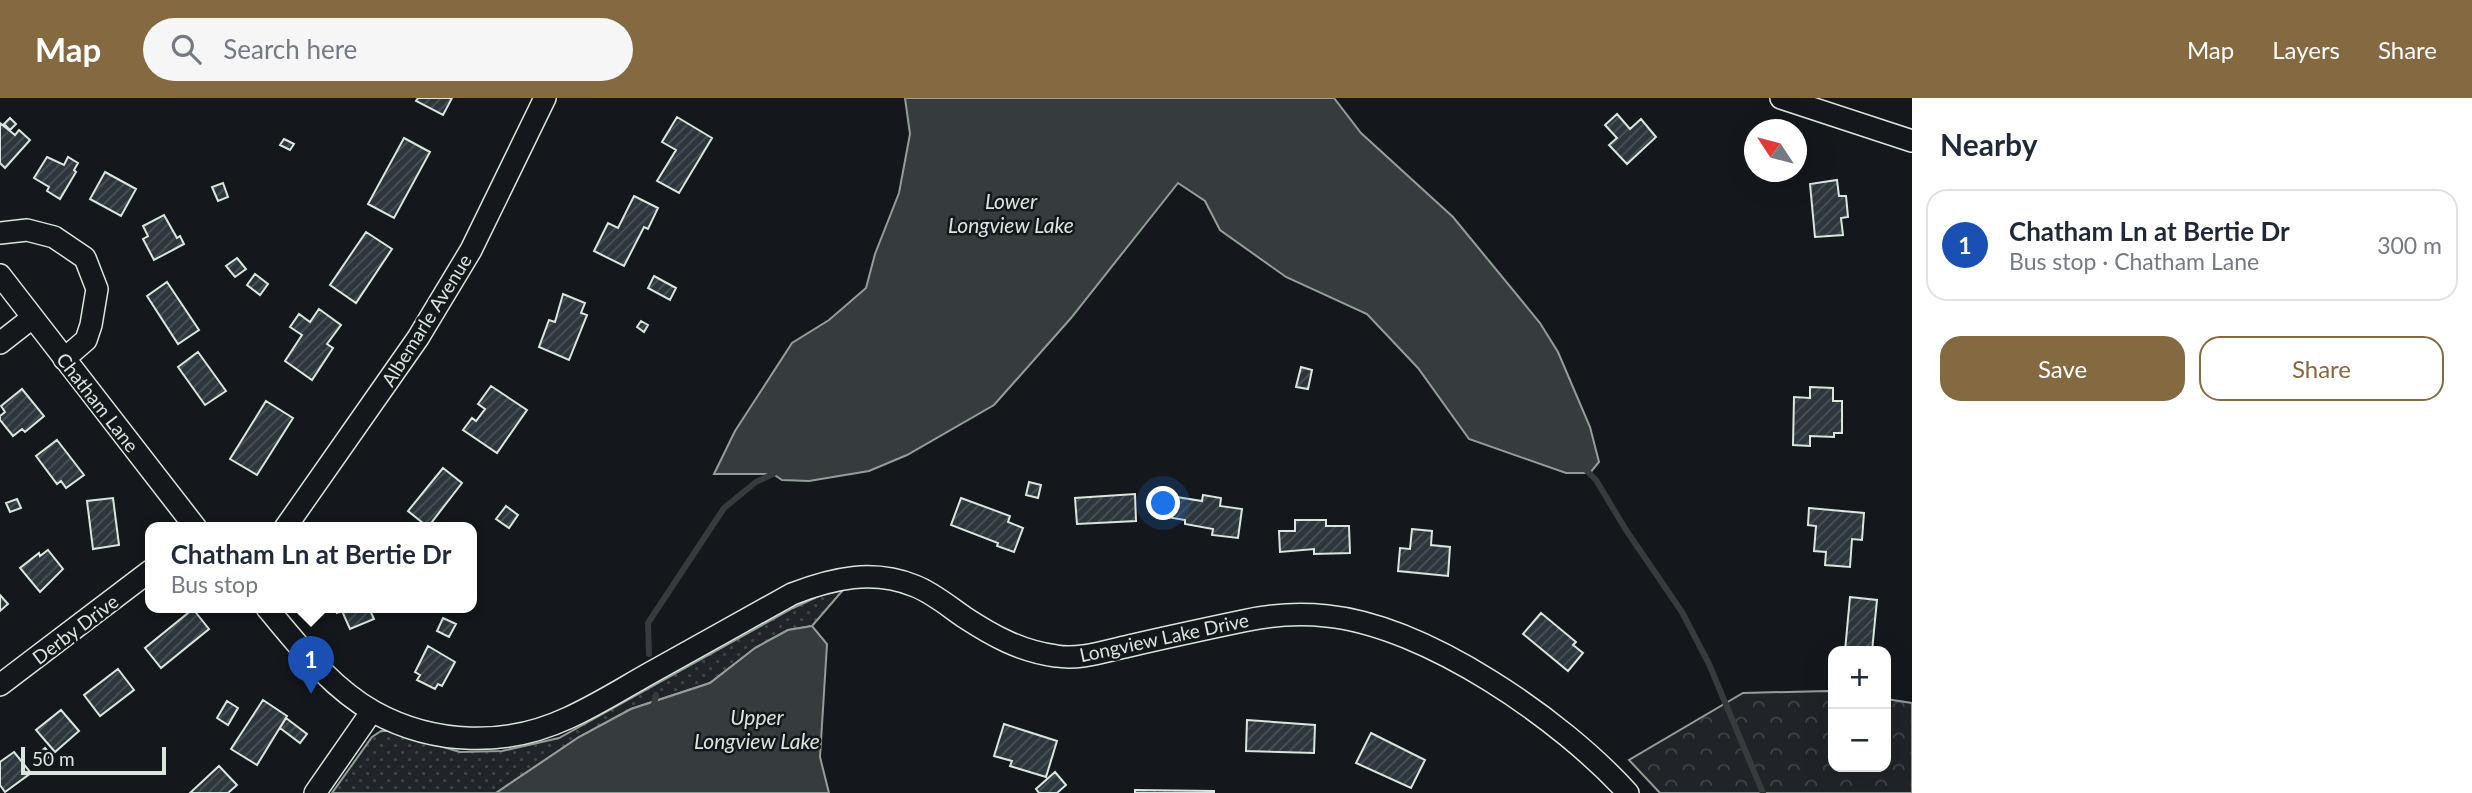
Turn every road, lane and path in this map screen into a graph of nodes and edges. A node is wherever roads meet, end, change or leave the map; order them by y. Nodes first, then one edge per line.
1 (545, 98) edge
2 (1781, 98) edge
3 (1912, 141) edge
4 (0, 233) edge
5 (0, 275) edge
6 (32, 318) junction
7 (0, 343) edge
8 (64, 359) junction
9 (191, 522) edge
10 (289, 522) edge
11 (145, 575) edge
12 (271, 613) edge
13 (0, 685) edge
14 (372, 711) junction
15 (315, 793) edge
16 (1628, 793) edge

1 - 10 street, Albemarle Avenue
2 - 3 street
4 - 8 street
5 - 6 street, Chatham Lane
6 - 7 street
6 - 8 street, Chatham Lane
8 - 9 street, Chatham Lane
11 - 13 street, Derby Drive
12 - 14 street
14 - 15 street
14 - 16 street, Longview Lake Drive

